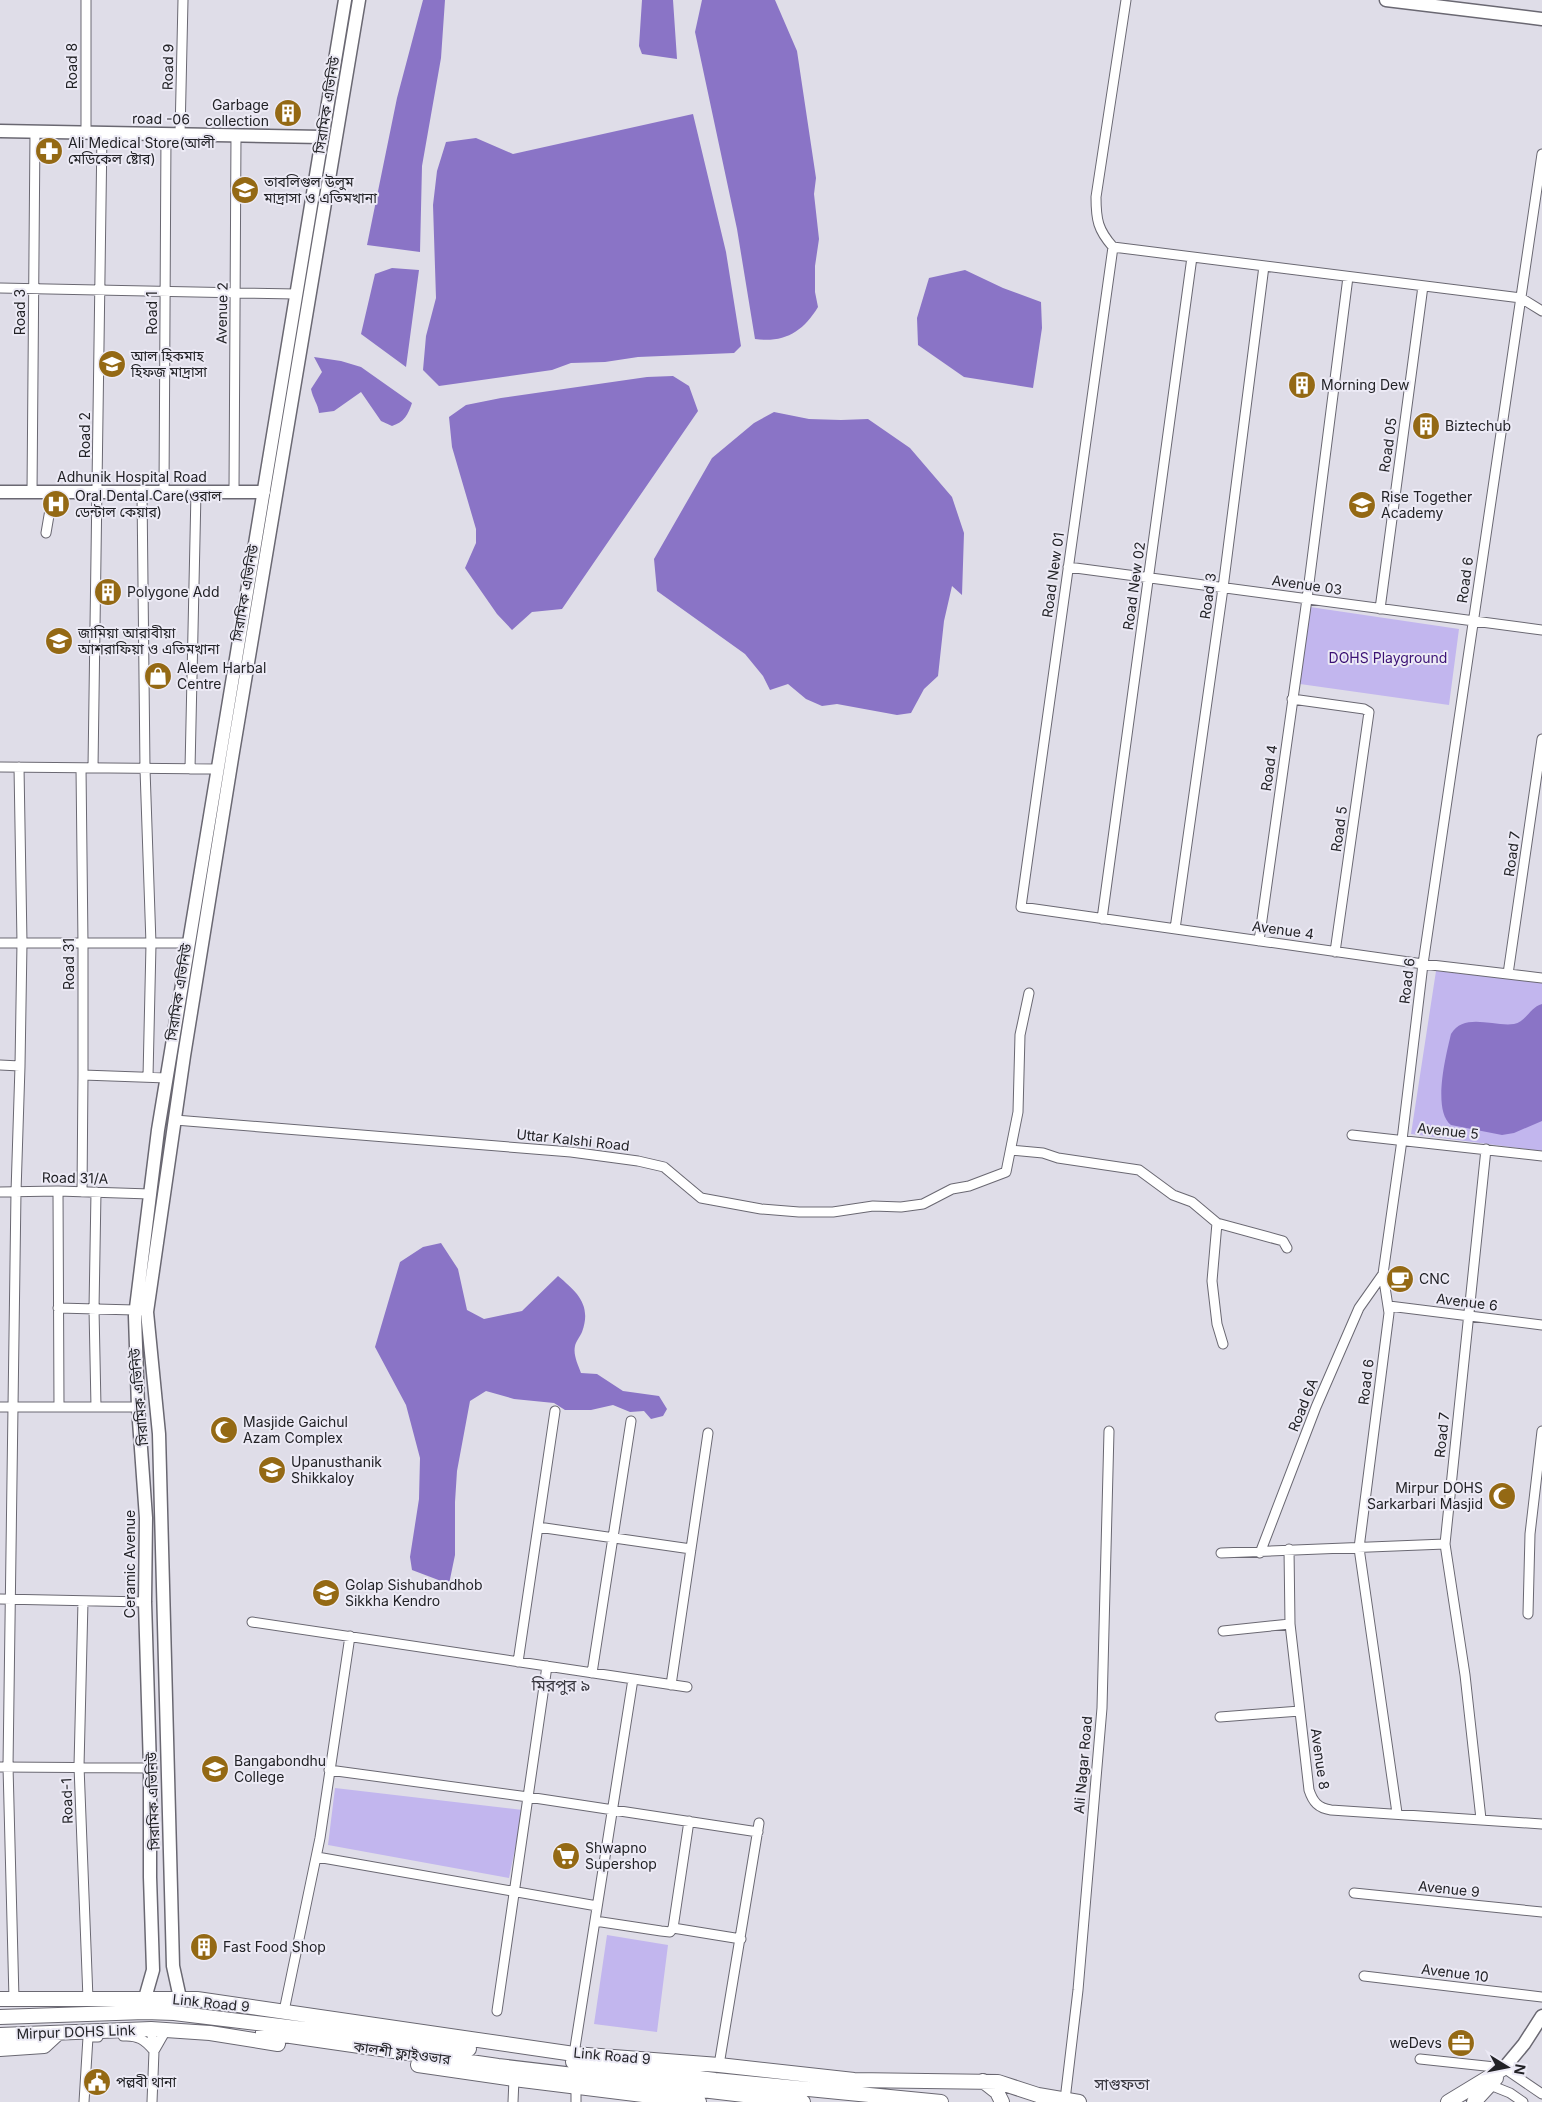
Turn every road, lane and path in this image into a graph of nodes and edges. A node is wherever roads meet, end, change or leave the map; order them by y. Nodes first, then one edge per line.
1 (86, 0) edge
2 (183, 0) edge
3 (345, 0) edge
4 (359, 0) edge
5 (1126, 0) edge
6 (1386, 0) edge
7 (1542, 19) edge
8 (0, 131) edge
9 (35, 132) junction
10 (86, 133) junction
11 (102, 133) junction
12 (166, 134) junction
13 (180, 134) junction
14 (236, 135) junction
15 (322, 137) junction
16 (1542, 154) edge
17 (1113, 247) junction
18 (1192, 257) junction
19 (1264, 266) junction
20 (1348, 277) junction
21 (1423, 286) junction
22 (0, 288) edge
23 (34, 288) junction
24 (99, 290) junction
25 (166, 291) junction
26 (236, 294) junction
27 (296, 294) junction
28 (1521, 298) junction
29 (1542, 311) edge
30 (234, 491) junction
31 (0, 492) edge
32 (32, 492) junction
33 (53, 492) junction
34 (98, 492) junction
35 (142, 492) junction
36 (164, 492) junction
37 (196, 492) junction
38 (264, 492) junction
39 (46, 533) dead end
40 (1068, 567) junction
41 (1149, 578) junction
42 (1223, 588) junction
43 (1307, 599) junction
44 (1380, 608) junction
45 (1473, 621) junction
46 (1542, 630) edge
47 (1292, 699) junction
48 (1542, 739) edge
49 (0, 767) edge
50 (19, 768) junction
51 (81, 768) junction
52 (93, 768) junction
53 (145, 769) junction
54 (190, 769) junction
55 (218, 769) junction
56 (1021, 907) joint
57 (1102, 919) junction
58 (1175, 929) junction
59 (1259, 941) junction
60 (0, 943) edge
61 (22, 943) junction
62 (189, 943) junction
63 (84, 944) junction
64 (151, 944) junction
65 (1335, 952) junction
66 (1423, 964) junction
67 (1508, 974) junction
68 (1542, 978) edge
69 (1029, 993) dead end
70 (0, 1065) edge
71 (20, 1066) junction
72 (83, 1075) junction
73 (148, 1077) junction
74 (167, 1078) junction
75 (175, 1120) junction
76 (158, 1130) joint
77 (1352, 1135) dead end
78 (1402, 1140) junction
79 (1486, 1149) junction
80 (1011, 1150) junction
81 (1542, 1156) edge
82 (58, 1191) junction
83 (0, 1192) edge
84 (16, 1192) junction
85 (82, 1192) junction
86 (96, 1192) junction
87 (150, 1194) junction
88 (1217, 1223) junction
89 (1287, 1248) dead end
90 (1383, 1274) junction
91 (1389, 1306) junction
92 (58, 1308) junction
93 (94, 1310) junction
94 (135, 1310) junction
95 (1468, 1316) junction
96 (1542, 1325) edge
97 (1223, 1344) dead end
98 (13, 1406) junction
99 (59, 1406) junction
100 (0, 1407) edge
101 (96, 1407) junction
102 (138, 1407) junction
103 (555, 1411) dead end
104 (631, 1421) dead end
105 (1109, 1431) dead end
106 (1542, 1431) edge
107 (708, 1433) dead end
108 (538, 1527) junction
109 (613, 1538) junction
110 (1445, 1544) junction
111 (1359, 1548) junction
112 (691, 1550) junction
113 (1289, 1550) junction
114 (1221, 1553) dead end
115 (1260, 1553) junction
116 (0, 1599) edge
117 (12, 1599) junction
118 (83, 1601) junction
119 (145, 1602) junction
120 (1528, 1614) dead end
121 (252, 1622) dead end
122 (1290, 1624) junction
123 (1223, 1631) dead end
124 (350, 1636) junction
125 (518, 1662) junction
126 (547, 1666) junction
127 (592, 1673) junction
128 (633, 1679) junction
129 (671, 1685) junction
130 (687, 1687) dead end
131 (1300, 1711) junction
132 (1220, 1717) dead end
133 (4, 1766) edge
134 (79, 1766) junction
135 (150, 1768) junction
136 (329, 1770) junction
137 (528, 1797) junction
138 (612, 1810) junction
139 (1397, 1813) junction
140 (1481, 1819) junction
141 (689, 1821) junction
142 (1542, 1824) edge
143 (317, 1857) junction
144 (514, 1892) junction
145 (1354, 1894) dead end
146 (597, 1906) junction
147 (1542, 1912) edge
148 (595, 1920) junction
149 (673, 1928) junction
150 (741, 1939) junction
151 (1364, 1976) dead end
152 (1542, 1997) edge
153 (145, 1998) junction
154 (180, 1998) junction
155 (7, 1999) edge
156 (88, 2000) junction
157 (284, 2011) junction
158 (497, 2011) dead end
159 (1542, 2016) edge
160 (0, 2017) edge
161 (0, 2026) edge
162 (151, 2029) junction
163 (166, 2030) junction
164 (57, 2034) junction
165 (0, 2035) edge
166 (0, 2049) edge
167 (154, 2051) junction
168 (574, 2054) junction
169 (1420, 2059) dead end
170 (719, 2065) junction
171 (1504, 2068) junction
172 (514, 2079) junction
173 (982, 2080) junction
174 (576, 2086) junction
175 (1490, 2086) junction
176 (1542, 2094) edge
177 (1072, 2101) edge
178 (84, 2102) edge
179 (152, 2102) edge
180 (513, 2102) edge
181 (576, 2102) edge
182 (699, 2102) edge
183 (803, 2102) edge
184 (941, 2102) edge
185 (1002, 2102) edge
186 (1448, 2102) edge
187 (1474, 2102) edge
188 (1523, 2102) edge

1 - 10 street, Road 8
2 - 13 street, Road 9
3 - 15 main road, সিরামিক এভিনিউ
4 - 75 main road, সিরামিক এভিনিউ
5 - 17 street
6 - 7 main road
8 - 9 main road, road -06
9 - 10 main road, road -06
9 - 23 street, Road 3
10 - 11 main road, road -06
11 - 12 main road, road -06
11 - 24 street, Road 2
12 - 13 main road, road -06
12 - 25 street, Road 1
13 - 14 main road, road -06
14 - 15 main road, road -06
14 - 26 street, Avenue 2
15 - 27 main road, সিরামিক এভিনিউ
16 - 28 street, Road 6
17 - 18 street
17 - 40 street, Road New 01
18 - 19 street
18 - 41 street, Road New 02
19 - 20 street
19 - 42 street, Road 3
20 - 21 street
20 - 43 street, Road 4
21 - 28 street
21 - 44 street, Road 05
22 - 23 street
23 - 24 street
23 - 32 street, Road 3
24 - 25 street
24 - 34 street, Road 2
25 - 26 street
25 - 36 street, Road 1
26 - 27 street
26 - 30 street, Avenue 2
27 - 38 main road, সিরামিক এভিনিউ
28 - 29 street
28 - 45 street, Road 6
30 - 37 main road, Adhunik Hospital Road
30 - 38 main road, Adhunik Hospital Road
31 - 32 main road, Adhunik Hospital Road
32 - 33 main road, Adhunik Hospital Road
33 - 34 main road, Adhunik Hospital Road
33 - 39 street
34 - 35 main road, Adhunik Hospital Road
34 - 52 street, Road 2
35 - 36 main road, Adhunik Hospital Road
35 - 53 street
36 - 37 main road, Adhunik Hospital Road
37 - 54 street
38 - 55 main road, সিরামিক এভিনিউ
40 - 41 street, Avenue 03
40 - 56 street, Road New 01
41 - 42 street, Avenue 03
41 - 57 street, Road New 02
42 - 43 street, Avenue 03
42 - 58 street, Road 3
43 - 44 street, Avenue 03
43 - 47 street, Road 4
44 - 45 street, Avenue 03
45 - 46 street, Avenue 03
45 - 66 street, Road 6
47 - 59 street, Road 4
47 - 65 street, Road 5
48 - 67 street, Road 7
49 - 50 street
50 - 51 street
50 - 61 street
51 - 52 street
51 - 63 street, Road 31
52 - 53 street
53 - 54 street
53 - 64 street
54 - 55 street
55 - 62 main road, সিরামিক এভিনিউ
56 - 57 street, Avenue 4
57 - 58 street, Avenue 4
58 - 59 street, Avenue 4
59 - 65 street, Avenue 4
60 - 61 street
61 - 63 street
61 - 71 street
62 - 64 street
62 - 74 main road, সিরামিক এভিনিউ
63 - 64 street
63 - 72 street, Road 31
64 - 73 street
65 - 66 street, Avenue 4
66 - 67 street, Avenue 4
66 - 78 street, Road 6
67 - 68 street, Avenue 4
69 - 80 street
70 - 71 street
71 - 84 street
72 - 73 street
72 - 85 street, Road 31
73 - 74 street
74 - 76 main road, সিরামিক এভিনিউ
75 - 80 street, Uttar Kalshi Road
75 - 154 main road, সিরামিক এভিনিউ
76 - 87 main road, Ceramic Avenue
77 - 78 street, Avenue 5
78 - 79 street, Avenue 5
78 - 90 street, Road 6
79 - 81 street, Avenue 5
79 - 95 street, Road 7
80 - 88 street
82 - 84 street, Road 31/A
82 - 85 street, Road 31/A
82 - 92 street
83 - 84 street, Road 31/A
84 - 98 street
85 - 86 street, Road 31/A
86 - 87 street, Road 31/A
86 - 93 street
87 - 94 main road, Ceramic Avenue
88 - 89 street
88 - 97 street
90 - 91 street, Road 6
90 - 115 street, Road 6A
91 - 95 street, Avenue 6
91 - 111 street, Road 6
92 - 93 street
92 - 99 street
93 - 94 street
93 - 101 street
94 - 102 main road, Ceramic Avenue
95 - 96 street, Avenue 6
95 - 110 street, Road 7
98 - 99 street
98 - 100 street
98 - 117 street
99 - 101 street
101 - 102 street
102 - 119 main road, Ceramic Avenue
103 - 108 street
104 - 109 street
105 - 177 street, Ali Nagar Road
106 - 120 street
107 - 112 street
108 - 109 street
108 - 125 street
109 - 112 street
109 - 127 street
110 - 111 street
110 - 140 street, Road 7
111 - 113 street
111 - 139 street, Road 6
112 - 129 street
113 - 115 street
113 - 122 street, Avenue 8
114 - 115 street
116 - 117 street
117 - 118 street
117 - 133 street
118 - 119 street
118 - 134 street, Road-1
119 - 135 main road, Ceramic Avenue
121 - 124 street
122 - 123 street
122 - 131 street, Avenue 8
124 - 125 street
124 - 136 street
125 - 126 street
126 - 127 street
126 - 137 street
127 - 128 street
128 - 129 street
128 - 138 street
129 - 130 street
131 - 132 street
131 - 139 street, Avenue 8
133 - 134 street
133 - 155 street
134 - 135 street
134 - 156 street, Road-1
135 - 153 main road, Ceramic Avenue
136 - 137 street
136 - 143 street
137 - 138 street
137 - 144 street
138 - 141 street
138 - 146 street
139 - 140 street, Avenue 8
140 - 142 street, Avenue 8
141 - 149 street
141 - 150 street
143 - 144 street
143 - 157 street
144 - 146 street
144 - 158 street
145 - 147 street, Avenue 9
146 - 148 street
148 - 149 street
148 - 168 street
149 - 150 street
150 - 170 street
151 - 152 street, Avenue 10
153 - 154 main road, Link Road 9
153 - 156 main road
154 - 157 main road, Link Road 9
155 - 156 main road
157 - 168 main road, Link Road 9
159 - 171 main road
160 - 184 main road
161 - 183 main road, কালশী ফ্লাইওভার
162 - 163 main road
162 - 164 main road, Mirpur DOHS Link
162 - 167 street
163 - 167 street
163 - 172 main road
164 - 165 main road, Mirpur DOHS Link
164 - 166 main road
167 - 178 street
167 - 179 street
168 - 170 main road, Link Road 9
169 - 171 street
170 - 173 main road, Link Road 9
171 - 175 main road
171 - 176 street
171 - 186 main road
172 - 174 main road
172 - 180 street
173 - 177 main road, Link Road 9
173 - 185 main road
174 - 181 street
174 - 182 main road
175 - 187 main road
175 - 188 street

